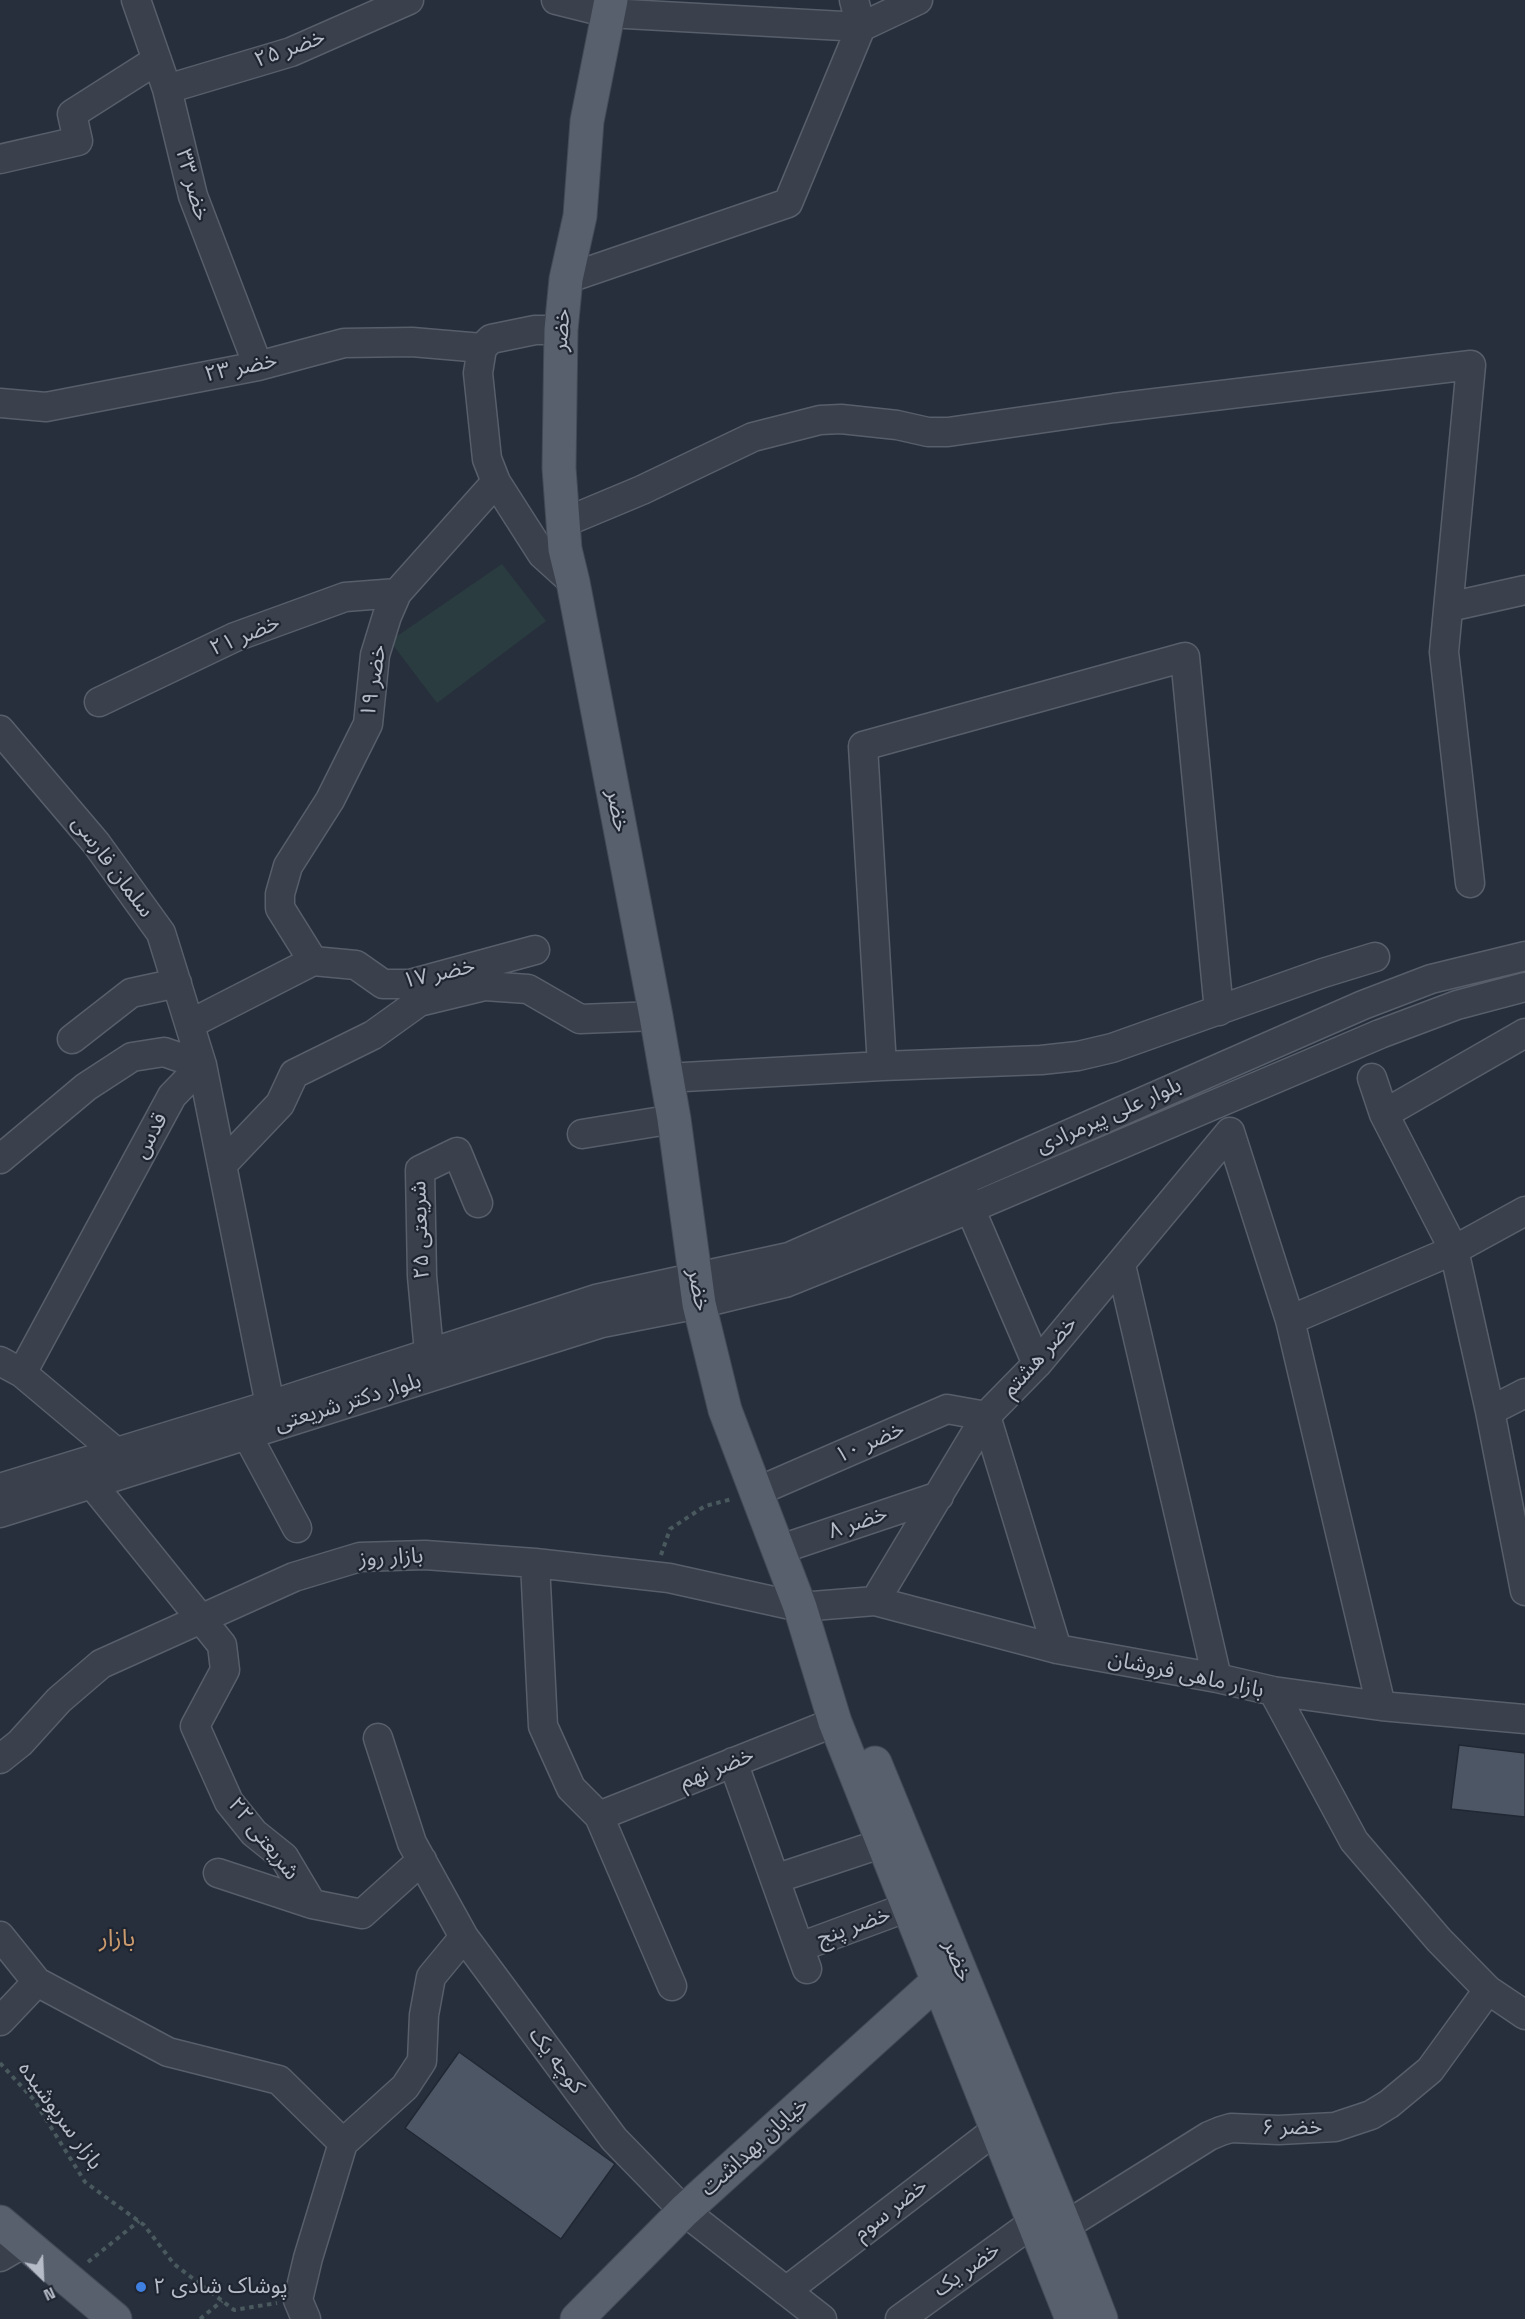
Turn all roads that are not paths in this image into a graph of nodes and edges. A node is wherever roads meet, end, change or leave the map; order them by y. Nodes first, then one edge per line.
1 (136, 0) edge
2 (409, 0) edge
3 (556, 0) edge
4 (854, 0) edge
5 (918, 0) edge
6 (609, 7) edge
7 (861, 27) junction
8 (157, 60) junction
9 (167, 89) junction
10 (0, 159) edge
11 (566, 279) junction
12 (561, 330) junction
13 (482, 348) junction
14 (258, 366) junction
15 (0, 403) edge
16 (496, 482) junction
17 (563, 523) junction
18 (573, 582) junction
19 (1525, 590) edge
20 (397, 593) junction
21 (1449, 607) junction
22 (99, 702) dead end
23 (0, 730) edge
24 (1470, 883) dead end
25 (535, 950) dead end
26 (1525, 956) edge
27 (1375, 957) dead end
28 (313, 961) junction
29 (177, 983) junction
30 (1525, 987) edge
31 (1219, 1011) junction
32 (656, 1016) junction
33 (190, 1024) junction
34 (1525, 1033) edge
35 (72, 1039) dead end
36 (202, 1065) junction
37 (882, 1066) junction
38 (666, 1078) junction
39 (1372, 1078) dead end
40 (1384, 1114) junction
41 (674, 1119) junction
42 (582, 1134) dead end
43 (0, 1159) edge
44 (222, 1165) junction
45 (959, 1183) junction
46 (478, 1203) dead end
47 (969, 1209) junction
48 (1525, 1211) edge
49 (1454, 1250) junction
50 (1121, 1265) junction
51 (697, 1291) junction
52 (599, 1311) junction
53 (1290, 1320) junction
54 (429, 1352) junction
55 (1037, 1364) junction
56 (11, 1367) edge
57 (1525, 1393) edge
58 (270, 1405) junction
59 (1490, 1411) junction
60 (986, 1416) junction
61 (247, 1435) junction
62 (116, 1452) junction
63 (92, 1484) junction
64 (0, 1488) edge
65 (756, 1492) junction
66 (939, 1496) junction
67 (0, 1513) edge
68 (297, 1528) dead end
69 (778, 1550) junction
70 (535, 1563) junction
71 (1525, 1591) edge
72 (875, 1601) junction
73 (800, 1607) junction
74 (201, 1618) junction
75 (1057, 1649) junction
76 (1217, 1678) junction
77 (1273, 1690) junction
78 (1381, 1706) junction
79 (1525, 1719) edge
80 (834, 1722) junction
81 (378, 1738) dead end
82 (0, 1759) edge
83 (733, 1762) junction
84 (599, 1816) junction
85 (883, 1843) junction
86 (422, 1860) junction
87 (218, 1873) dead end
88 (775, 1880) junction
89 (312, 1904) junction
90 (908, 1907) junction
91 (0, 1936) edge
92 (464, 1937) junction
93 (950, 1976) junction
94 (37, 1982) junction
95 (672, 1986) dead end
96 (1488, 1990) junction
97 (1525, 2015) edge
98 (0, 2021) edge
99 (997, 2129) junction
100 (343, 2143) junction
101 (684, 2211) junction
102 (0, 2222) edge
103 (1034, 2222) junction
104 (1065, 2226) junction
105 (12, 2250) edge
106 (786, 2291) junction
107 (302, 2310) edge
108 (115, 2319) edge
109 (577, 2319) edge
110 (822, 2319) edge
111 (900, 2319) edge
112 (1072, 2319) edge
113 (1101, 2319) edge

1 - 8 street, خضر ۳۳
2 - 9 street, خضر ۲۵
3 - 6 street
4 - 7 street
5 - 7 street
6 - 7 street
6 - 11 main road, خضر
7 - 11 street
8 - 9 street, خضر ۳۳
8 - 10 street
9 - 14 street, خضر ۳۳
11 - 12 main road, خضر
12 - 13 street
12 - 17 main road, خضر
13 - 14 street, خضر ۲۳
13 - 16 street
14 - 15 street, خضر ۲۳
16 - 18 street
16 - 20 street, خضر ۱۹
17 - 18 main road, خضر
17 - 21 street
18 - 32 main road, خضر
19 - 21 street
20 - 22 street, خضر ۲۱
20 - 28 street, خضر ۱۹
21 - 24 street
23 - 29 street, سلمان فارسی
25 - 28 street, خضر ۱۷
26 - 45 street, بلوار علی پیرمرادی
27 - 31 street
28 - 33 street
29 - 33 street, سلمان فارسی
29 - 35 street
30 - 47 street, بلوار علی پیرمرادی
31 - 37 street
31 - 37 street
32 - 38 main road, خضر
32 - 44 street
33 - 36 street
34 - 40 street
36 - 43 street
36 - 44 street
36 - 56 street, قدس
37 - 38 street
38 - 41 main road, خضر
39 - 40 street
40 - 49 street
41 - 42 street
41 - 51 main road, خضر
44 - 58 street
45 - 47 street
45 - 51 street, بلوار علی پیرمرادی
46 - 54 street, شریعتی ۲۵
47 - 51 street, بلوار علی پیرمرادی
47 - 55 street
48 - 49 street
49 - 53 street
49 - 59 street
50 - 53 street, خضر هشتم
50 - 55 street, خضر هشتم
50 - 76 street
51 - 52 street, بلوار دکتر شریعتی
51 - 65 main road, خضر
52 - 54 street, بلوار دکتر شریعتی
52 - 61 street, بلوار دکتر شریعتی
53 - 78 street
54 - 58 street, بلوار دکتر شریعتی
55 - 60 street, خضر هشتم
56 - 62 street
57 - 59 street
58 - 62 street, بلوار دکتر شریعتی
59 - 71 street
60 - 65 street, خضر ۱۰
60 - 66 street, خضر هشتم
60 - 75 street
61 - 63 street, بلوار دکتر شریعتی
61 - 68 street
62 - 64 street, بلوار دکتر شریعتی
63 - 67 street, بلوار دکتر شریعتی
63 - 74 street, شریعتی ۲۲
65 - 69 main road, خضر
66 - 69 street, خضر ۸
66 - 72 street, خضر هشتم
69 - 73 main road, خضر
70 - 73 street, بازار روز
70 - 74 street, بازار روز
70 - 84 street
72 - 73 street, بازار ماهی فروشان
72 - 75 street, بازار ماهی فروشان
73 - 80 main road, خضر
73 - 93 main road, خضر
74 - 82 street, بازار روز
74 - 89 street, شریعتی ۲۲
75 - 76 street, بازار ماهی فروشان
76 - 77 street, بازار ماهی فروشان
77 - 78 street
77 - 96 street, بازار ماهی فروشان
78 - 79 street
80 - 83 street, خضر نهم
80 - 85 main road, خضر
81 - 86 street, کوچه یک
83 - 84 street, خضر نهم
83 - 88 street
84 - 95 street
85 - 88 street
85 - 90 main road, خضر
86 - 89 street, شریعتی ۲۲
86 - 92 street, کوچه یک
87 - 89 street
88 - 90 street, خضر پنج
90 - 93 main road, خضر
91 - 94 street
92 - 100 street
92 - 101 street, کوچه یک
93 - 99 main road, خضر
93 - 101 main road, خیابان بهداشت
93 - 104 main road, خضر
94 - 98 street
94 - 100 street
96 - 97 street, بازار ماهی فروشان
96 - 104 street, خضر ۶
99 - 103 main road, خضر
99 - 106 street, خضر سوم
100 - 107 street
101 - 106 street, کوچه یک
101 - 109 main road, خیابان بهداشت
102 - 105 main road
103 - 111 street, خضر یک
103 - 112 main road, خضر
104 - 113 main road, خضر
105 - 108 main road
106 - 110 street, کوچه یک

